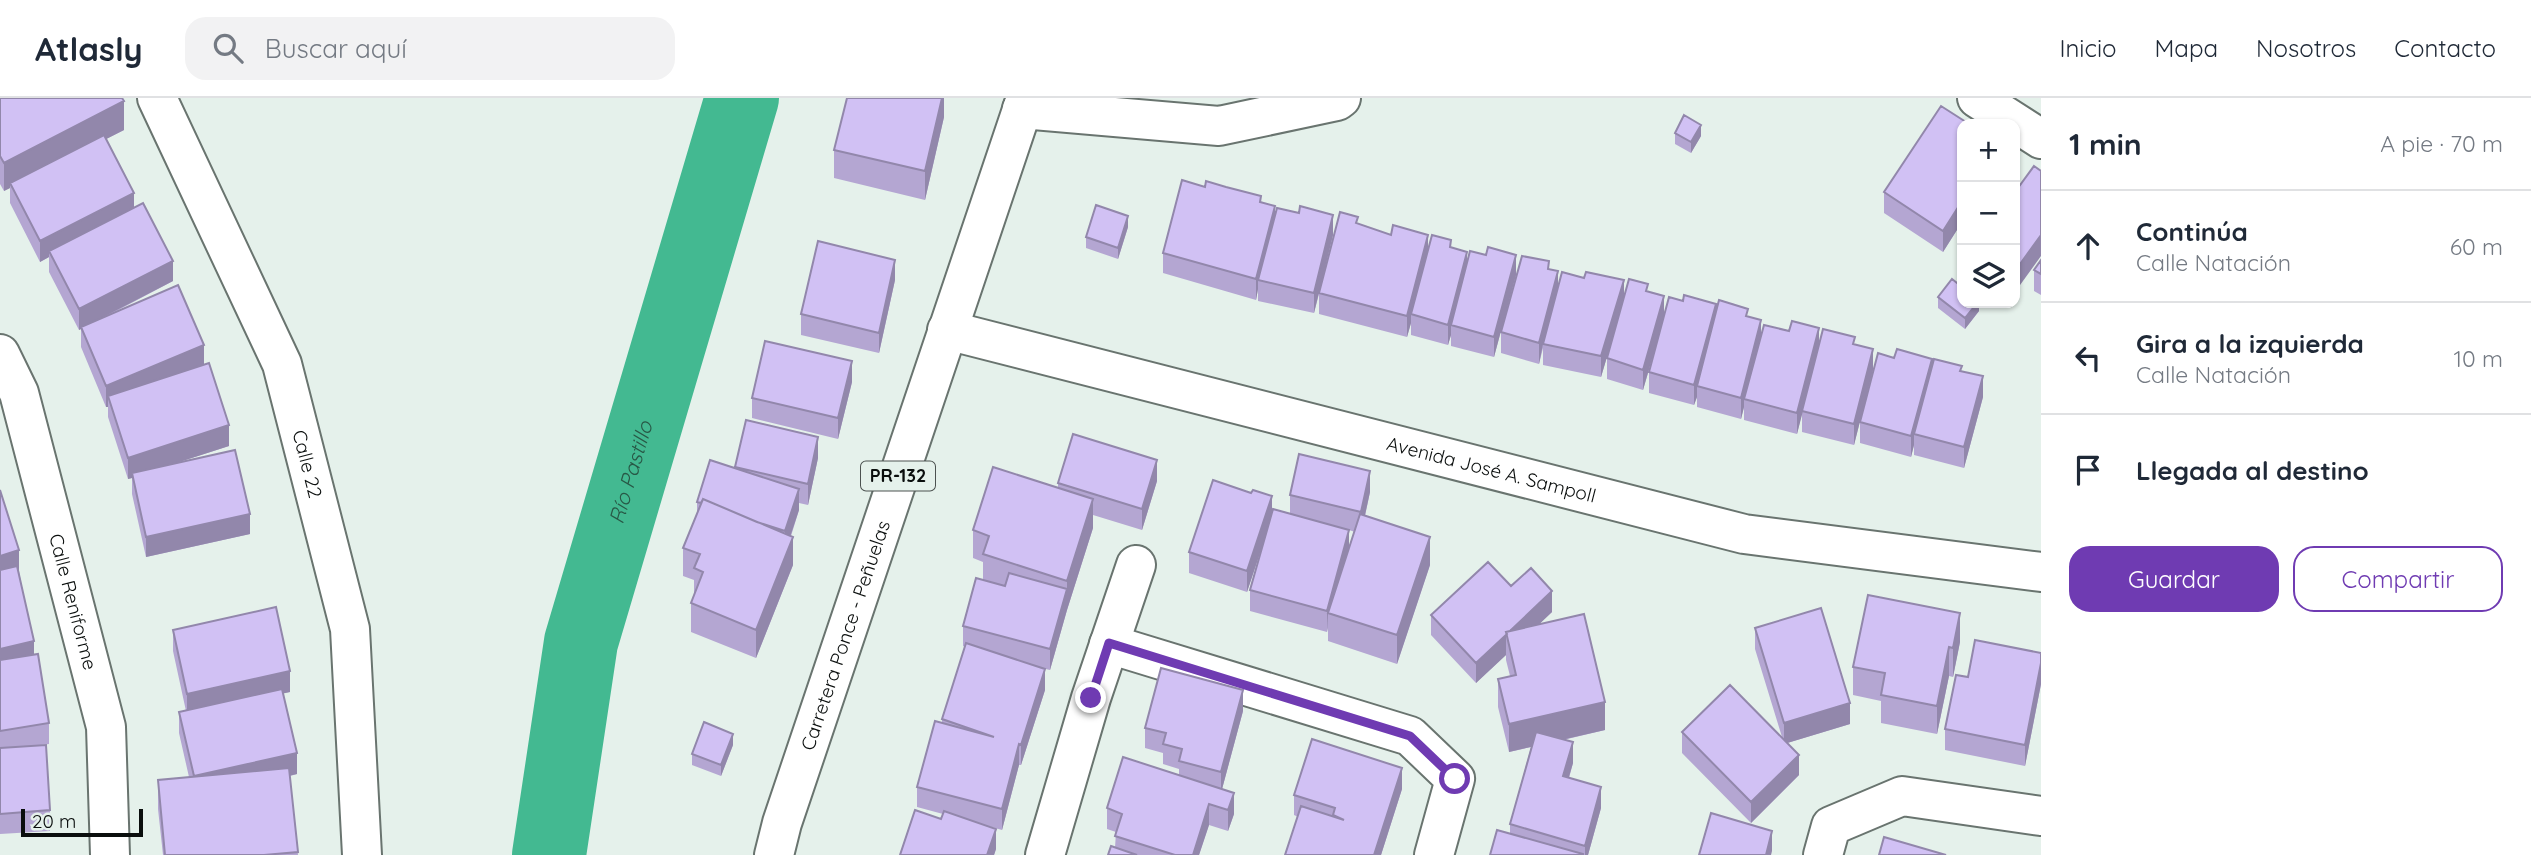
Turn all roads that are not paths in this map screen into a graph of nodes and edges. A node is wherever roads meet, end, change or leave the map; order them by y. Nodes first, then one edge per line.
1 (157, 98) edge
2 (1340, 98) edge
3 (1977, 98) edge
4 (1024, 103) edge
5 (2041, 139) edge
6 (947, 330) junction
7 (0, 354) edge
8 (1136, 565) dead end
9 (2041, 572) edge
10 (1109, 643) junction
11 (2041, 816) edge
12 (110, 855) edge
13 (362, 855) edge
14 (774, 855) edge
15 (1045, 855) edge
16 (1434, 855) edge
17 (1823, 855) edge

1 - 13 street, Calle 22
2 - 4 street
3 - 5 street
4 - 6 street, Carretera Ponce - Peñuelas / PR-132
6 - 9 street, Avenida José A. Sampoll
6 - 14 street, Carretera Ponce - Peñuelas / PR-132
7 - 12 street, Calle Reniforme
8 - 10 street
10 - 15 street
10 - 16 street
11 - 17 street

